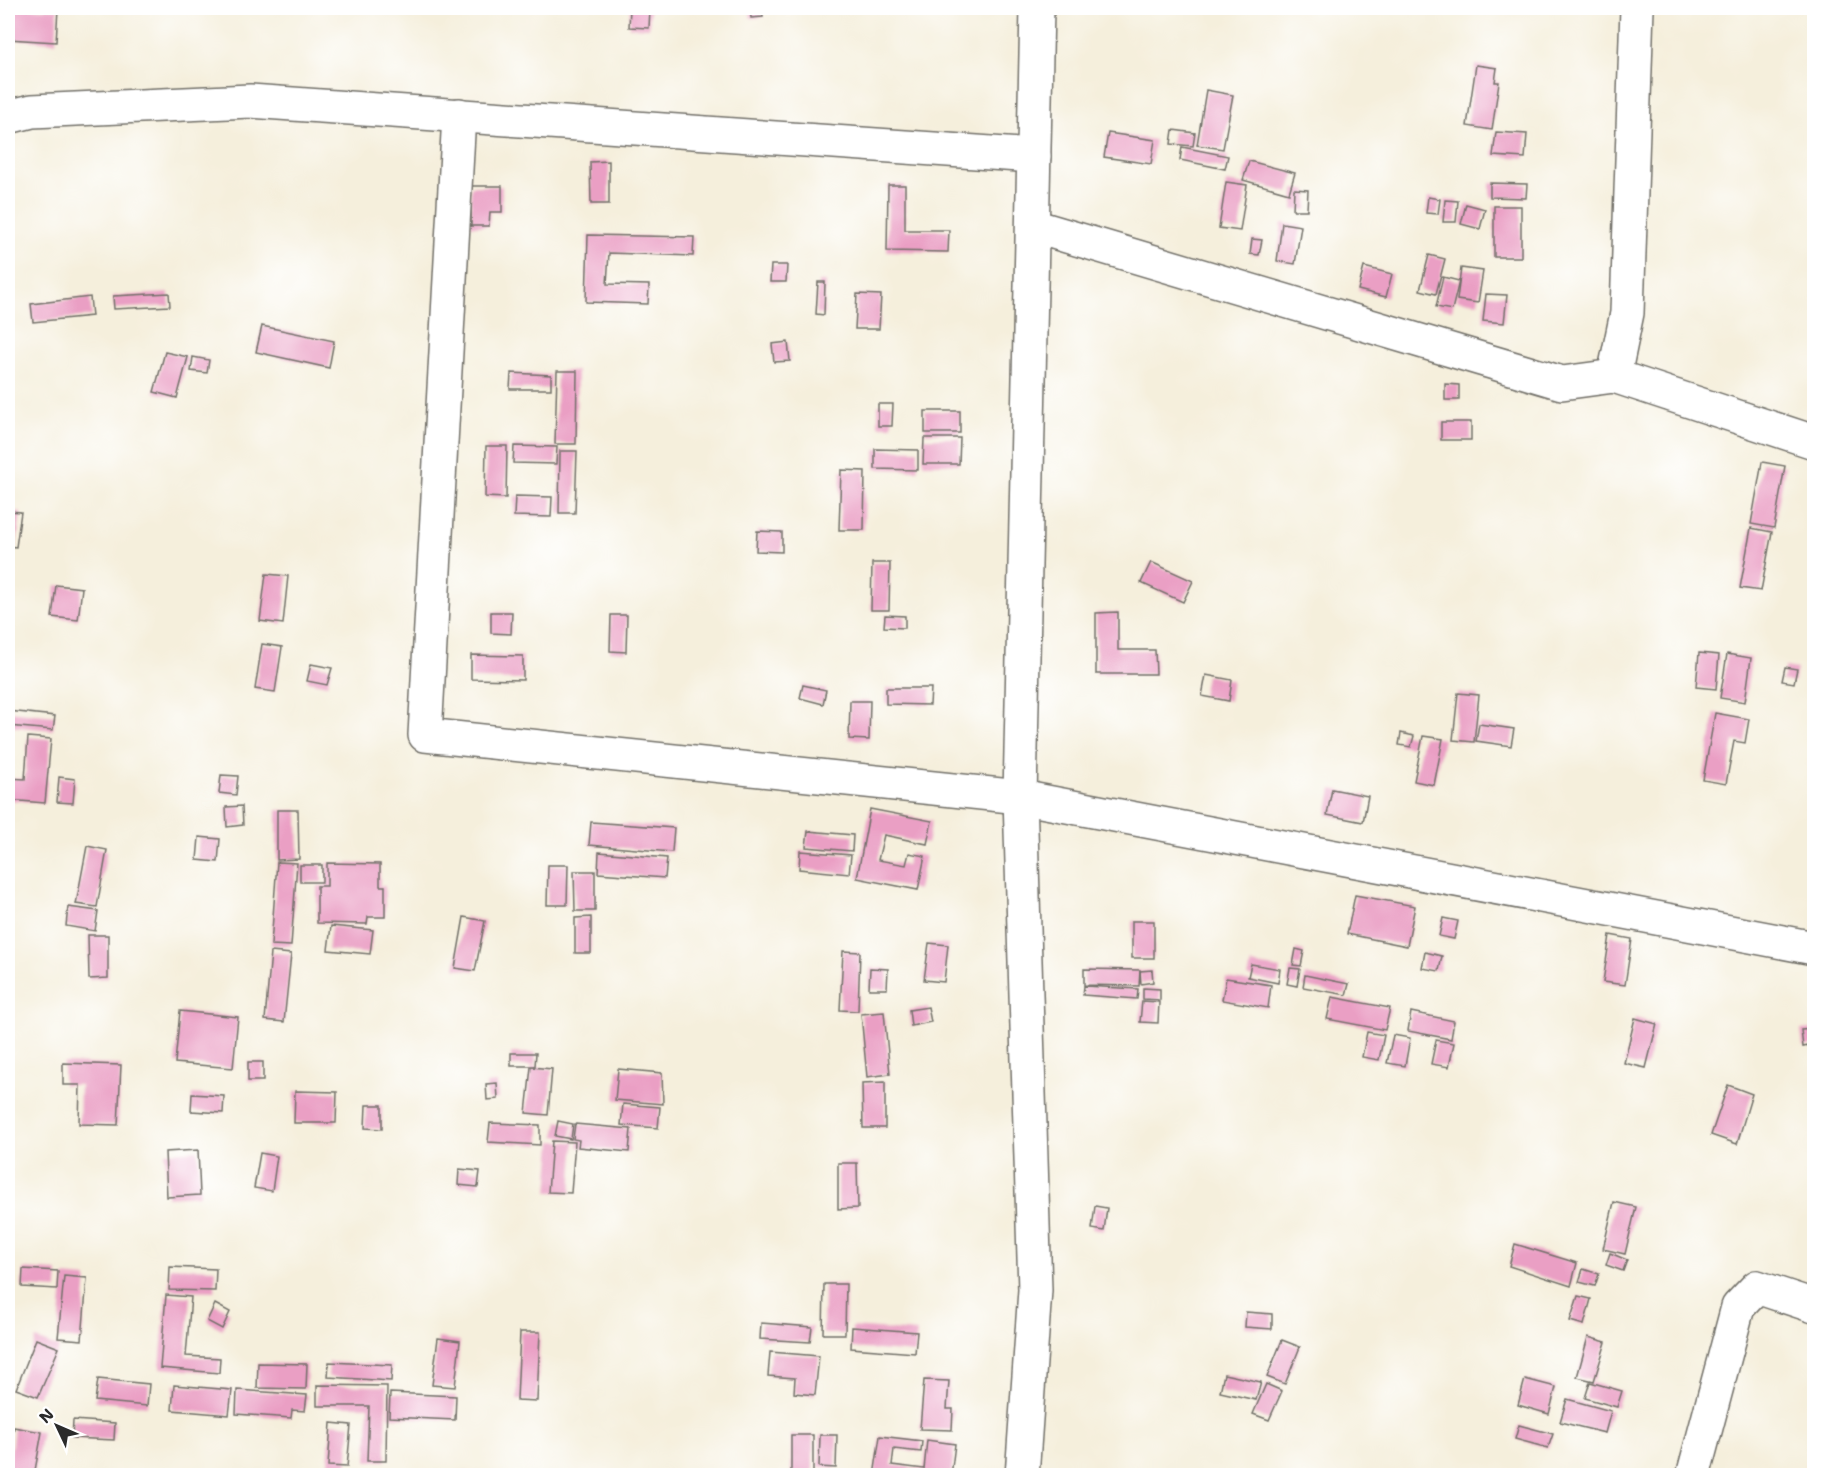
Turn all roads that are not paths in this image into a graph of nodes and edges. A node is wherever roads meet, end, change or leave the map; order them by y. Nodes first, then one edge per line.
1 (1037, 8) edge
2 (1637, 8) edge
3 (459, 115) junction
4 (8, 117) edge
5 (1034, 156) junction
6 (1033, 226) junction
7 (1614, 376) junction
8 (1815, 442) edge
9 (1020, 797) junction
10 (1815, 948) edge
11 (1815, 1306) edge
12 (1022, 1476) edge
13 (1693, 1476) edge

1 - 5 street
2 - 7 street
3 - 4 street
3 - 5 street
3 - 9 street
5 - 6 street
6 - 7 street
6 - 9 street
7 - 8 street
9 - 10 street
9 - 12 street
11 - 13 street

